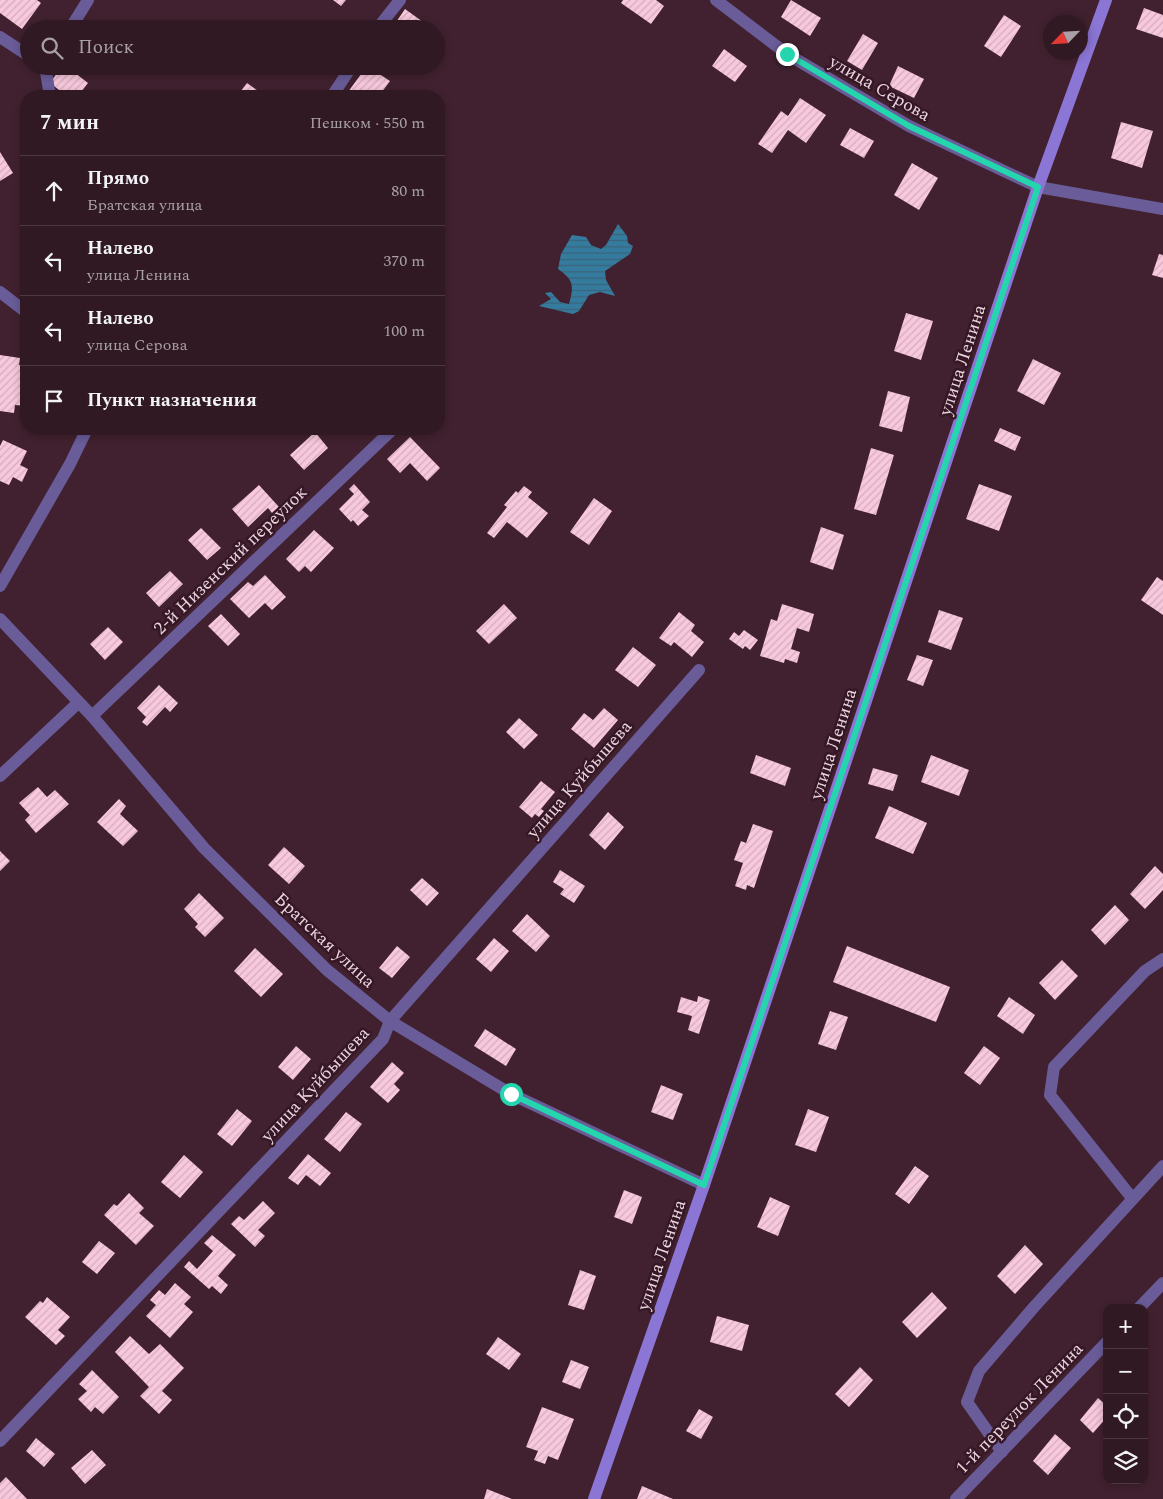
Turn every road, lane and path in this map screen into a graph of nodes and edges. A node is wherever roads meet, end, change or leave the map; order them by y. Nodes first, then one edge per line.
1 (88, 0) edge
2 (400, 0) edge
3 (716, 0) edge
4 (1106, 0) edge
5 (76, 20) edge
6 (384, 20) edge
7 (0, 37) edge
8 (20, 50) edge
9 (46, 75) edge
10 (346, 75) edge
11 (49, 90) edge
12 (336, 90) edge
13 (1038, 187) junction
14 (1163, 209) edge
15 (0, 292) edge
16 (20, 307) edge
17 (84, 435) edge
18 (387, 435) edge
19 (0, 586) edge
20 (0, 619) edge
21 (699, 670) dead end
22 (78, 703) junction
23 (92, 716) junction
24 (0, 776) edge
25 (1163, 959) edge
26 (390, 1022) junction
27 (1163, 1166) edge
28 (704, 1185) junction
29 (1132, 1198) junction
30 (1163, 1283) edge
31 (1143, 1304) edge
32 (1103, 1346) edge
33 (0, 1441) edge
34 (1002, 1452) junction
35 (594, 1499) edge
36 (956, 1499) edge

1 - 5 street
2 - 6 street
3 - 13 street, улица Серова
4 - 13 main road, улица Ленина
7 - 8 street
9 - 11 street
10 - 12 street
13 - 14 street
13 - 28 main road, улица Ленина
15 - 16 street
17 - 19 street
18 - 23 street, 2-й Низенский переулок
20 - 22 street, Братская улица
21 - 26 street, улица Куйбышева
22 - 23 street, Братская улица
22 - 24 street
23 - 26 street, Братская улица
25 - 29 street
26 - 28 street, Братская улица
26 - 33 street, улица Куйбышева
27 - 29 street
28 - 35 main road, улица Ленина
29 - 34 street
30 - 31 street
32 - 34 street, 1-й переулок Ленина
34 - 36 street, 1-й переулок Ленина

